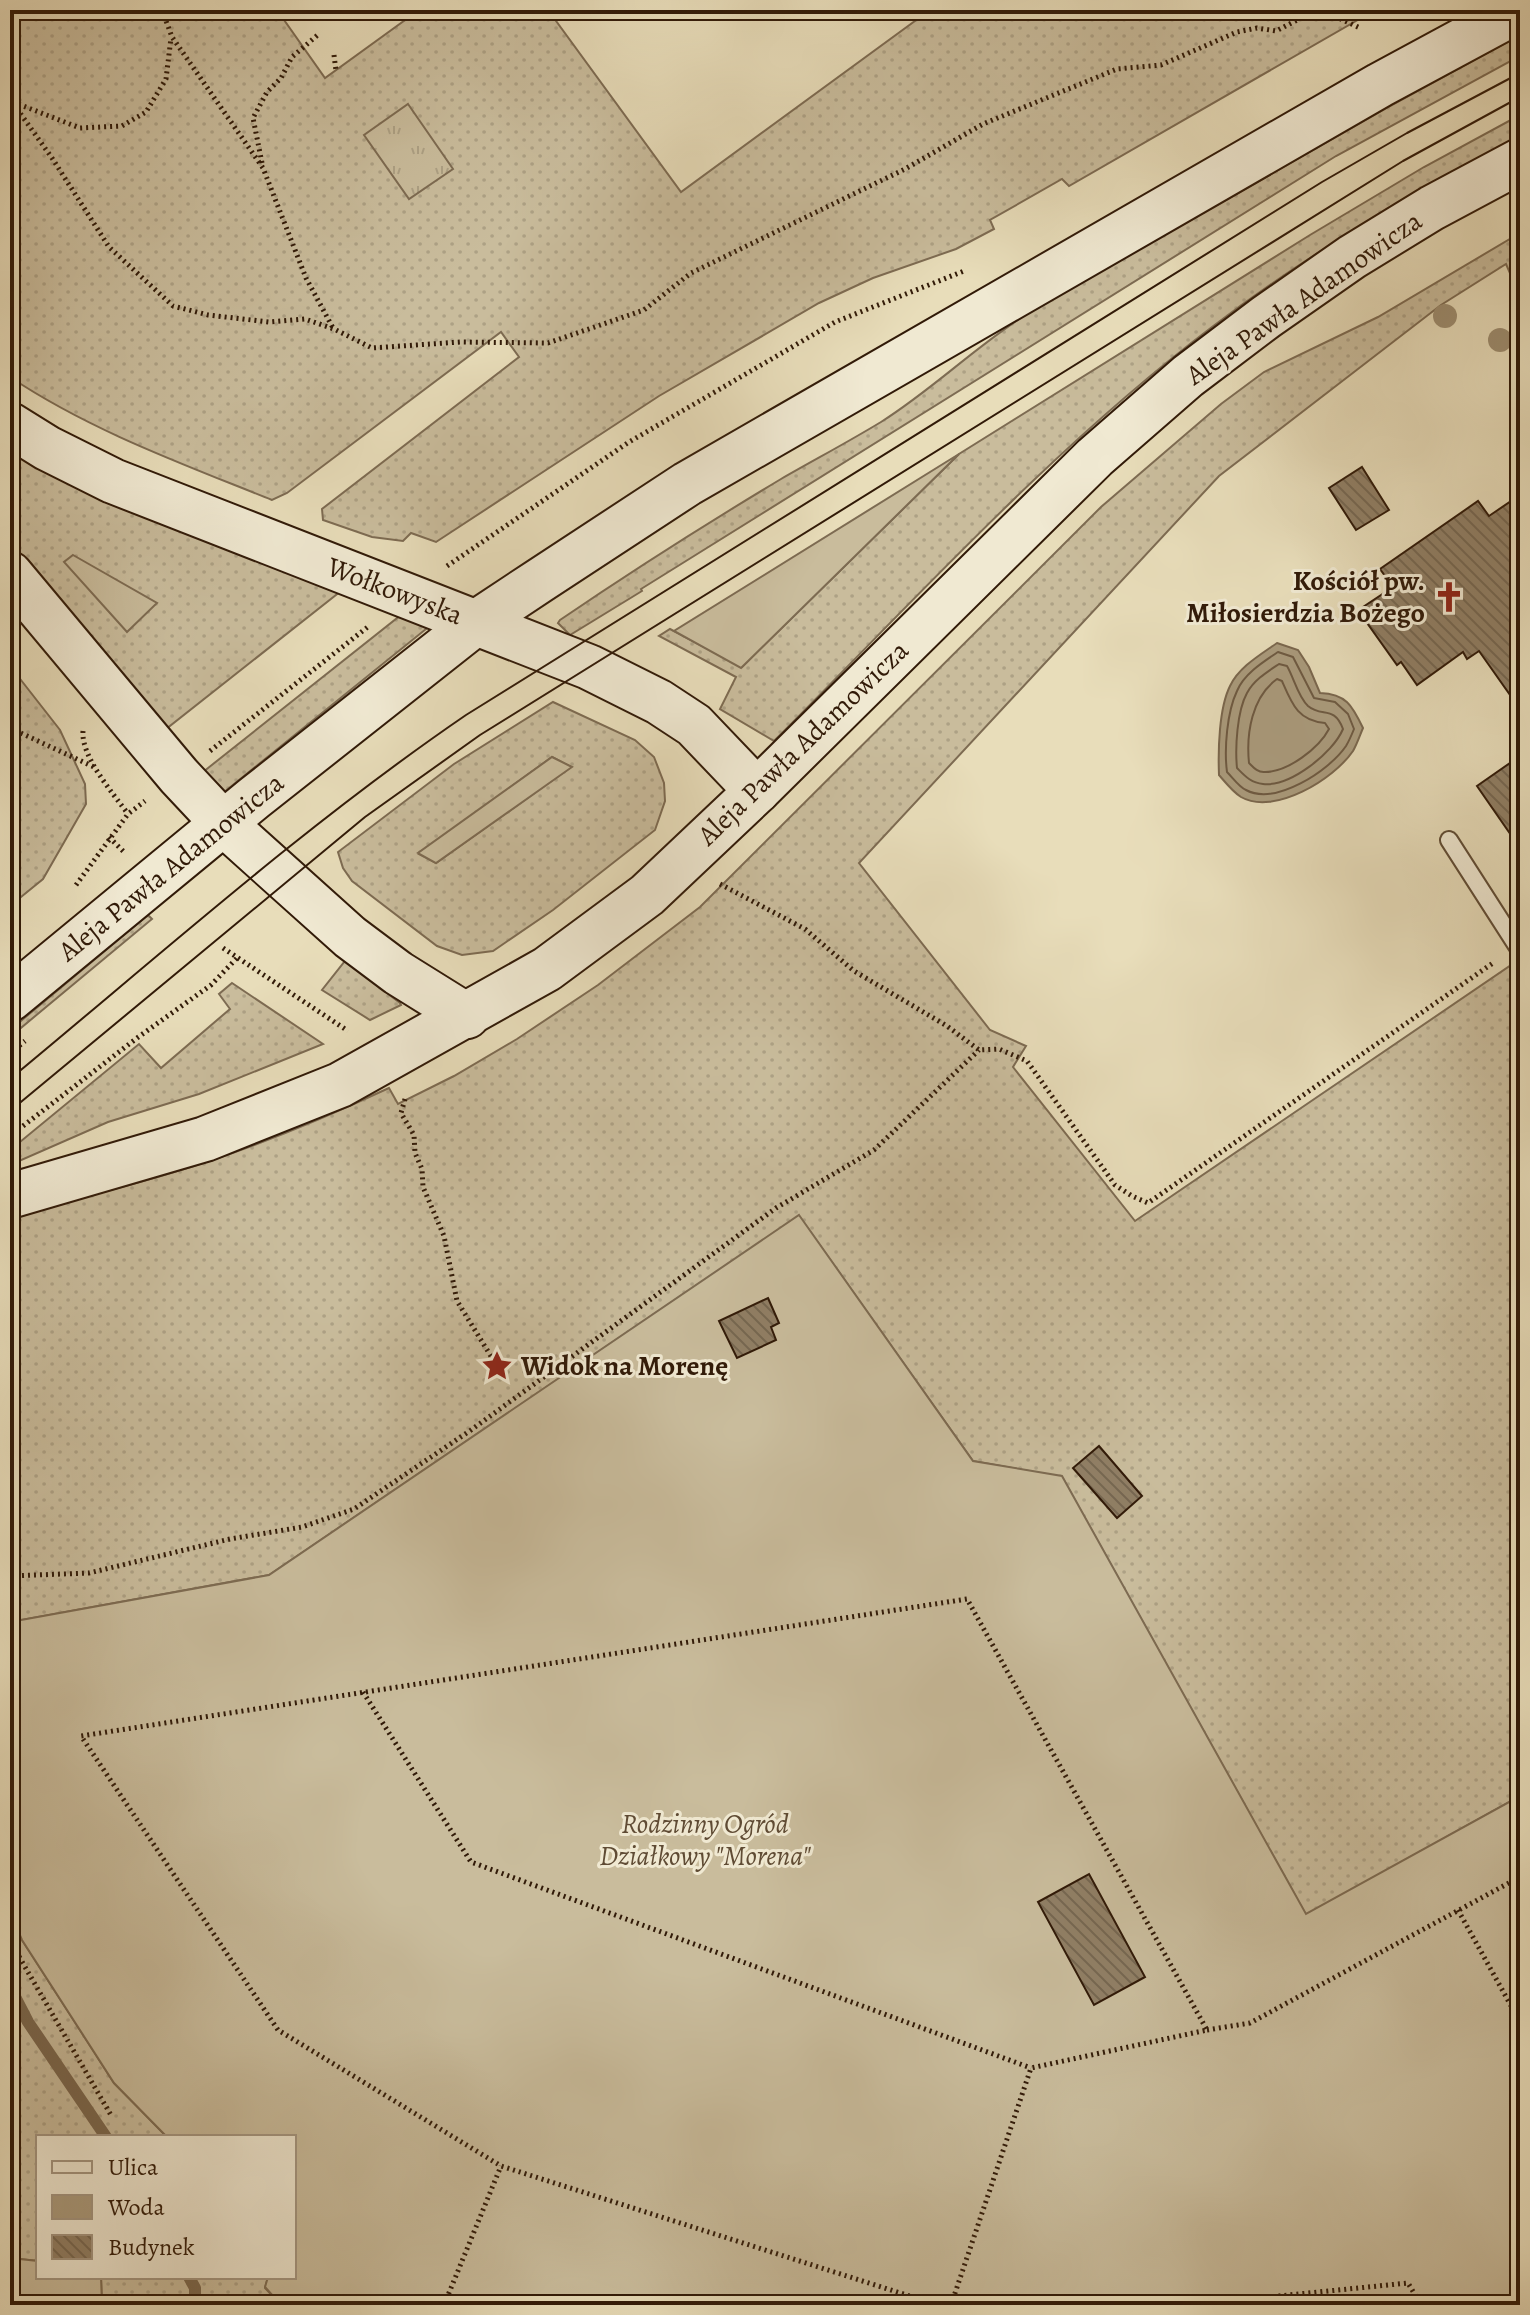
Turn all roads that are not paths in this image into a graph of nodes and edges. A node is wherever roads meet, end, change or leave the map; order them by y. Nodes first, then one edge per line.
1 (1519, 10) edge
2 (1520, 161) edge
3 (10, 425) edge
4 (10, 574) edge
5 (477, 622) junction
6 (757, 791) junction
7 (223, 823) junction
8 (1449, 840) dead end
9 (1518, 945) edge
10 (10, 999) edge
11 (467, 1016) junction
12 (10, 1196) edge

1 - 5 main road, Aleja Pawła Adamowicza
2 - 6 main road, Aleja Pawła Adamowicza
3 - 5 main road, Wołkowyska
4 - 7 main road
5 - 6 main road, Wołkowyska
5 - 7 main road, Aleja Pawła Adamowicza
6 - 11 main road, Aleja Pawła Adamowicza
7 - 10 main road, Aleja Pawła Adamowicza
7 - 11 main road
8 - 9 lane
11 - 12 main road, Aleja Pawła Adamowicza

